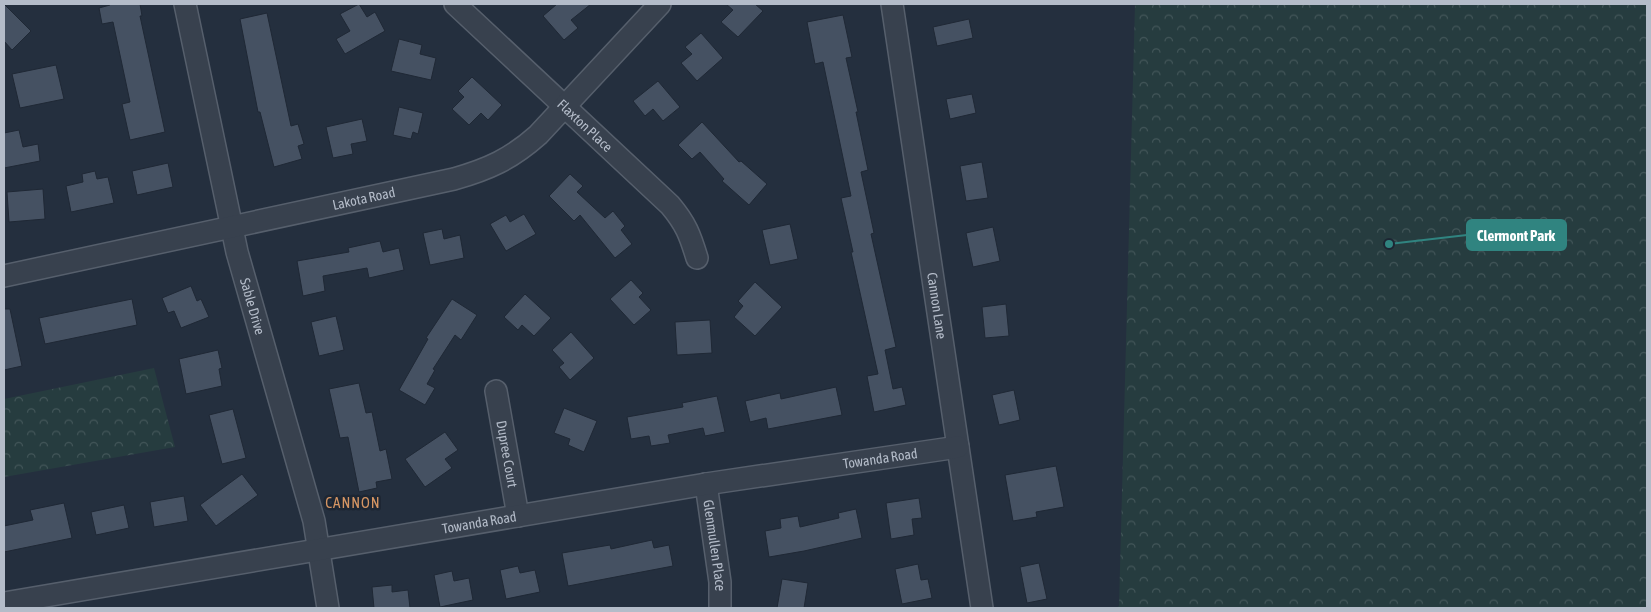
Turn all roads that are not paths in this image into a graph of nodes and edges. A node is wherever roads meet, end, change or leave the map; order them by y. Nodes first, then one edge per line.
1 (185, 4) edge
2 (455, 4) edge
3 (660, 4) edge
4 (892, 4) edge
5 (564, 106) junction
6 (232, 227) junction
7 (697, 258) dead end
8 (4, 276) edge
9 (496, 391) dead end
10 (958, 447) junction
11 (706, 484) junction
12 (518, 516) junction
13 (318, 550) junction
14 (4, 603) edge
15 (328, 608) edge
16 (720, 608) edge
17 (982, 608) edge

1 - 6 street, Sable Drive
2 - 5 street, Flaxton Place
3 - 5 street, Lakota Road
4 - 10 street, Cannon Lane
5 - 6 street, Lakota Road
5 - 7 street, Flaxton Place
6 - 8 street, Lakota Road
6 - 13 street, Sable Drive
9 - 12 street, Dupree Court
10 - 11 street, Towanda Road
10 - 17 street, Cannon Lane
11 - 12 street, Towanda Road
11 - 16 street, Glenmullen Place
12 - 13 street, Towanda Road
13 - 14 street, Towanda Road
13 - 15 street, Sable Drive

